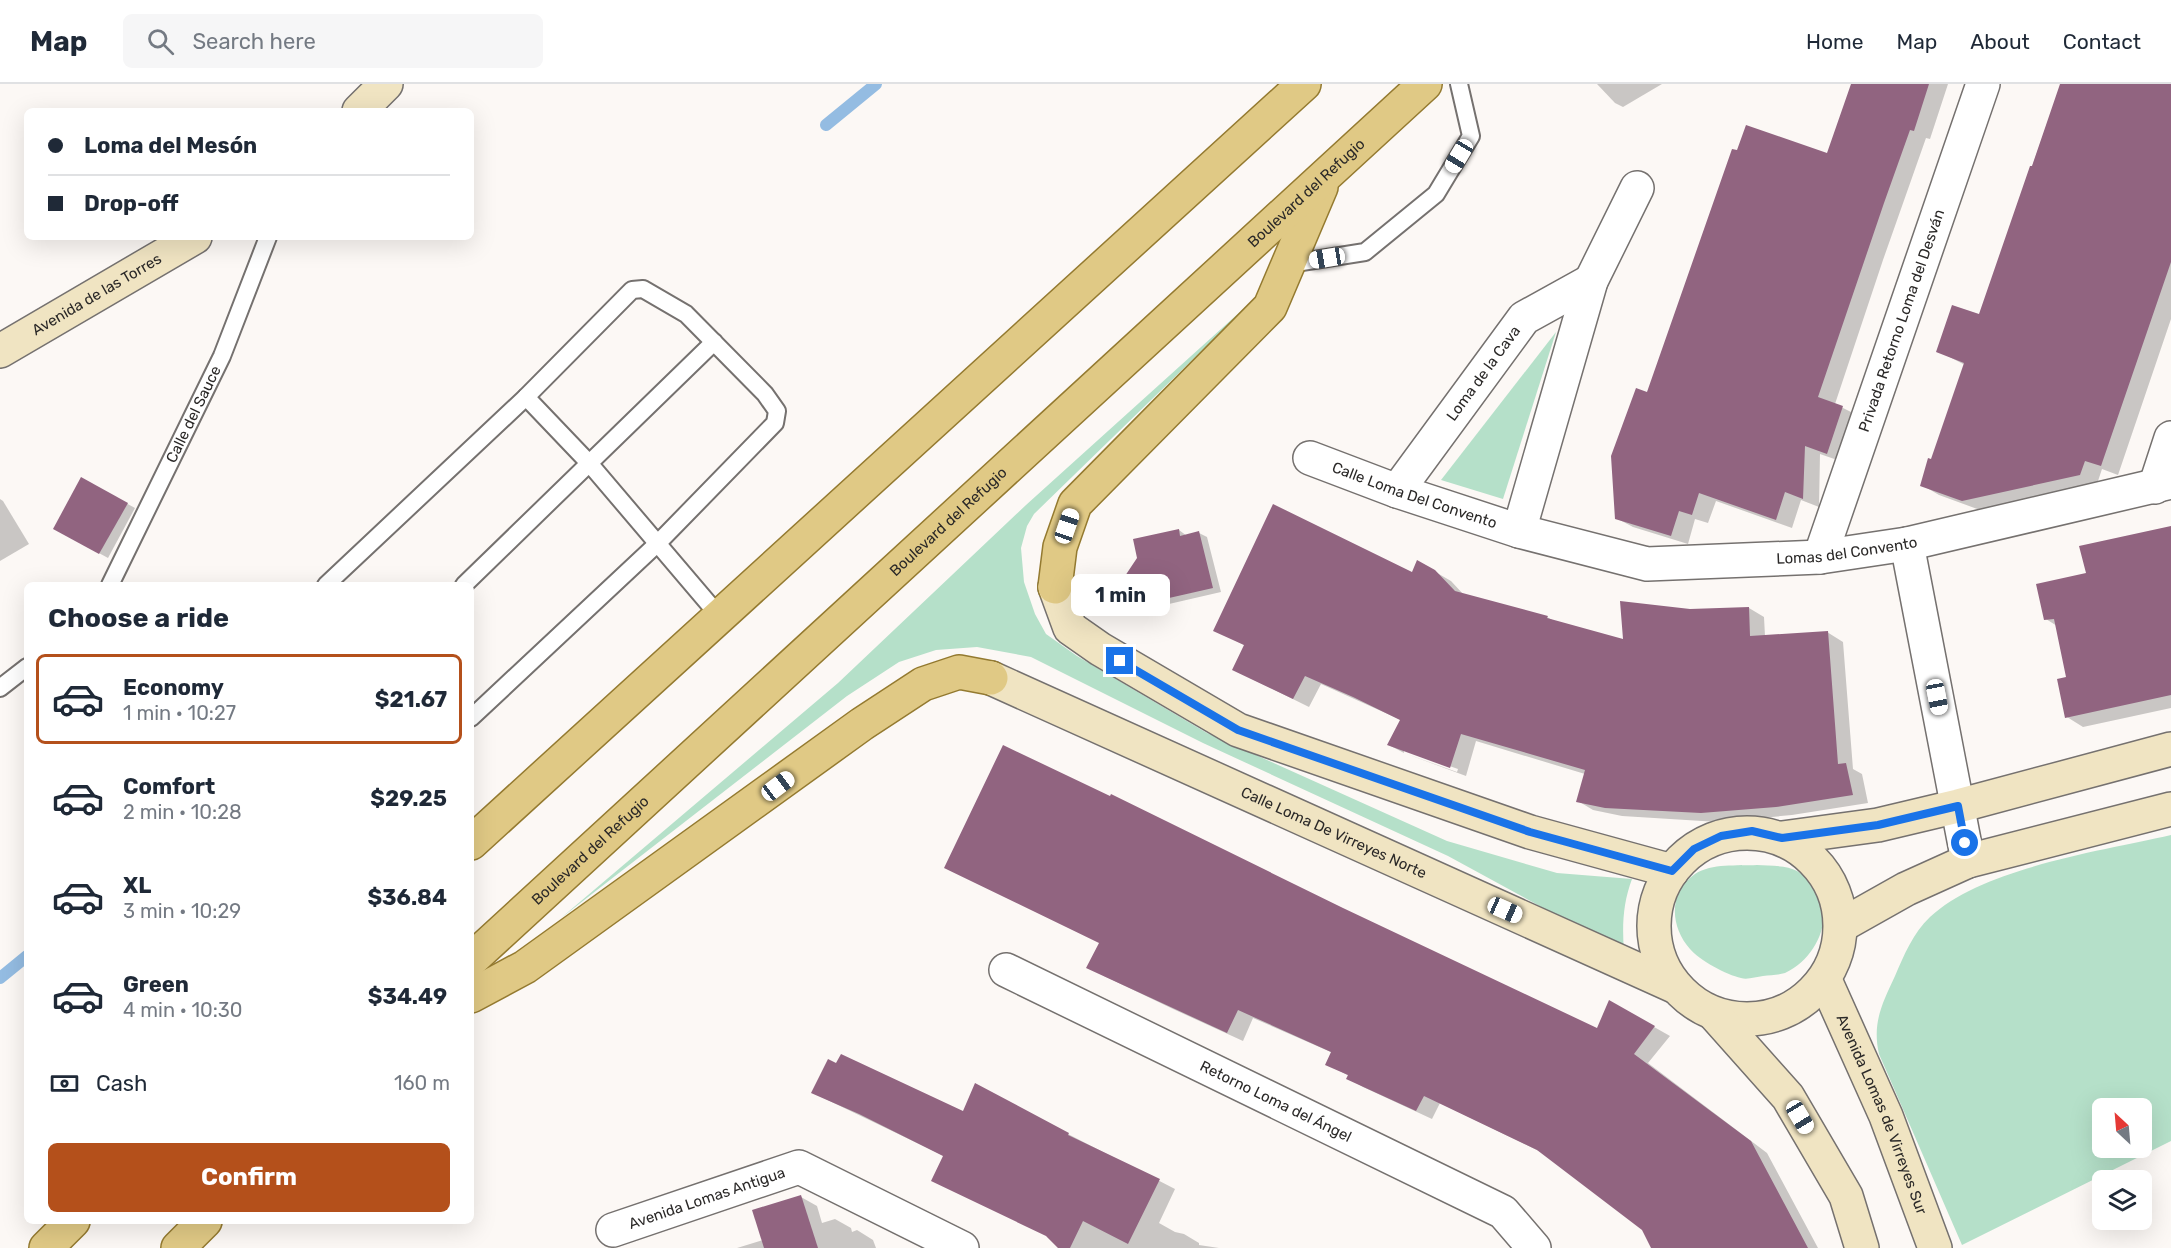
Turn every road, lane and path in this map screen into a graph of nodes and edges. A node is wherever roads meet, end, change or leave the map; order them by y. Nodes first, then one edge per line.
1 (386, 84) edge
2 (1304, 84) edge
3 (1425, 84) edge
4 (1459, 84) edge
5 (1983, 84) edge
6 (362, 108) edge
7 (1326, 176) junction
8 (1637, 188) dead end
9 (190, 240) edge
10 (267, 240) edge
11 (1288, 264) junction
12 (1591, 281) junction
13 (714, 342) junction
14 (0, 351) edge
15 (526, 397) junction
16 (2171, 438) edge
17 (1310, 458) dead end
18 (589, 463) junction
19 (2163, 485) edge
20 (1397, 492) junction
21 (1519, 531) junction
22 (658, 543) junction
23 (1907, 544) junction
24 (1820, 557) junction
25 (111, 582) edge
26 (329, 582) edge
27 (467, 582) edge
28 (1055, 587) joint
29 (720, 617) junction
30 (24, 669) edge
31 (991, 678) joint
32 (0, 688) edge
33 (474, 715) edge
34 (2171, 749) edge
35 (1958, 806) junction
36 (2171, 809) edge
37 (1782, 838) junction
38 (474, 840) edge
39 (1968, 861) junction
40 (1672, 871) junction
41 (1842, 925) junction
42 (474, 957) edge
43 (1006, 970) dead end
44 (1825, 980) junction
45 (1676, 987) junction
46 (474, 994) edge
47 (1715, 1015) junction
48 (70, 1224) edge
49 (202, 1224) edge
50 (613, 1230) dead end
51 (46, 1248) edge
52 (178, 1248) edge
53 (962, 1248) edge
54 (1534, 1248) edge
55 (1862, 1248) edge
56 (1935, 1248) edge

1 - 6 street
2 - 29 main road
3 - 7 main road, Boulevard del Refugio
4 - 11 lane
5 - 24 street, Privada Retorno Loma del Desván
7 - 11 main road
7 - 42 main road, Boulevard del Refugio
8 - 12 street
9 - 14 street, Avenida de las Torres
10 - 25 lane, Calle del Sauce
11 - 28 main road
12 - 20 street, Loma de la Cava
12 - 21 street
13 - 15 lane
13 - 18 lane
13 - 22 lane
15 - 18 lane
15 - 26 lane
16 - 19 street
17 - 20 street, Calle Loma Del Convento
18 - 22 lane
18 - 27 lane
19 - 23 street, Lomas del Convento
20 - 21 street, Calle Loma Del Convento
21 - 24 street, Lomas del Convento
22 - 29 lane
22 - 33 lane
23 - 24 street, Lomas del Convento
23 - 35 street
28 - 40 street
29 - 38 main road
30 - 32 lane
31 - 45 street, Calle Loma De Virreyes Norte
31 - 46 main road
34 - 35 street
35 - 37 street
35 - 39 street
36 - 39 street
37 - 40 street
37 - 41 street
39 - 41 street
40 - 45 street
41 - 44 street
43 - 54 street, Retorno Loma del Ángel
44 - 47 street
44 - 56 street, Avenida Lomas de Virreyes Sur
45 - 47 street
47 - 55 street
48 - 51 main road
49 - 52 main road
50 - 53 street, Avenida Lomas Antigua

